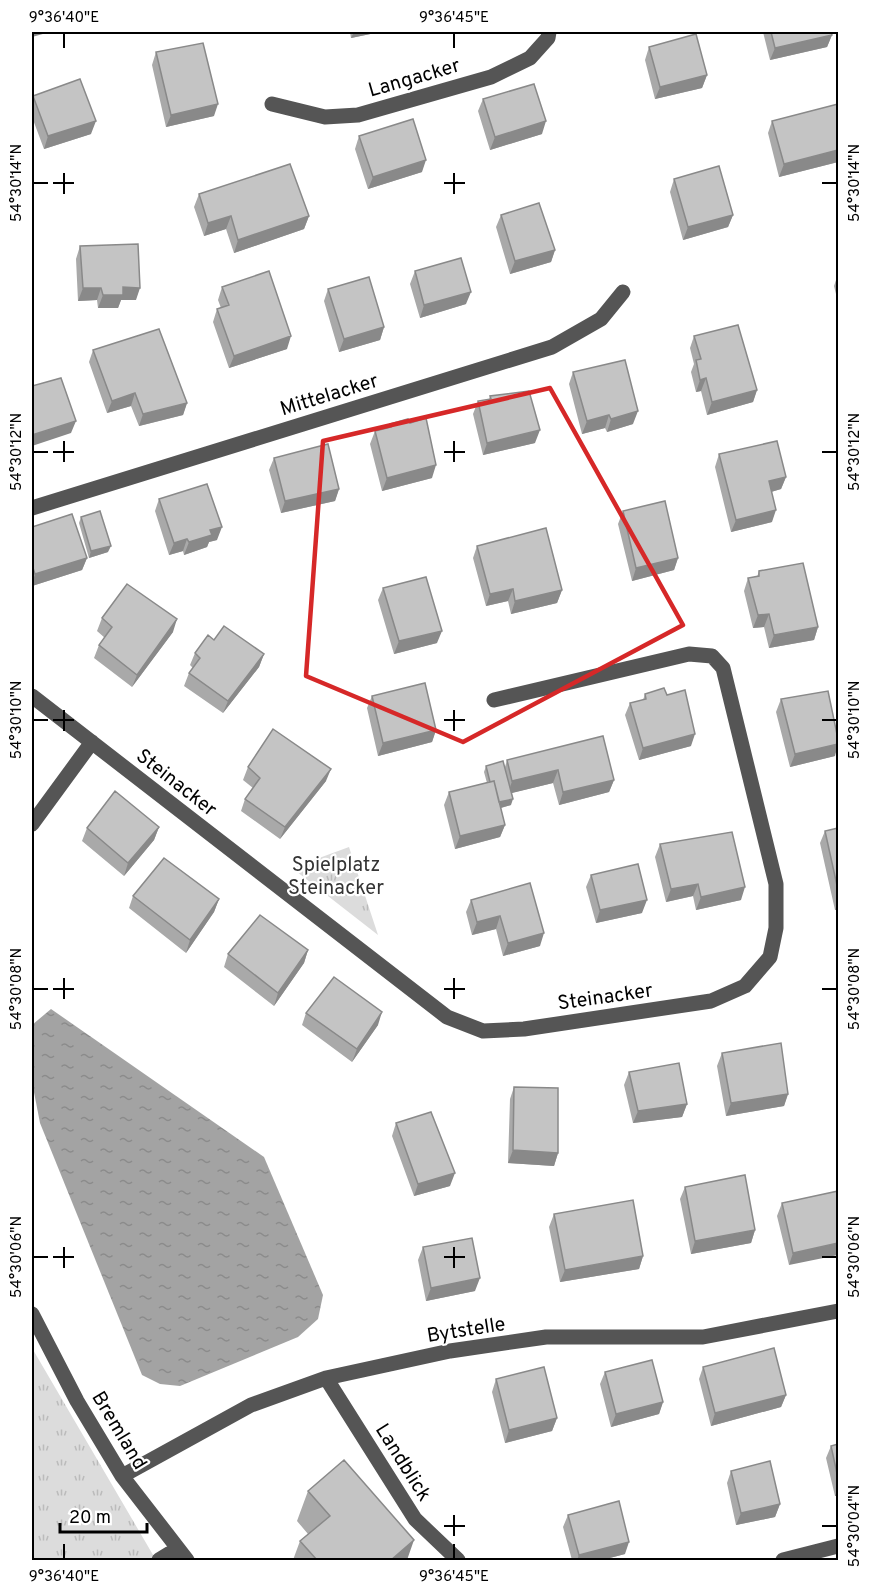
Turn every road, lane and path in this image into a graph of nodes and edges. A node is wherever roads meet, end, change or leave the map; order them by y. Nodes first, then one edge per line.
1 (549, 32) edge
2 (272, 104) dead end
3 (623, 292) dead end
4 (32, 507) edge
5 (32, 696) edge
6 (494, 700) dead end
7 (92, 742) junction
8 (32, 824) edge
9 (838, 1311) edge
10 (32, 1314) edge
11 (326, 1378) junction
12 (122, 1476) junction
13 (838, 1546) edge
14 (182, 1554) edge
15 (159, 1560) edge
16 (458, 1560) edge
17 (783, 1560) edge

1 - 2 street, Langacker
3 - 4 street, Mittelacker
5 - 7 street
6 - 7 street, Steinacker
7 - 8 street
9 - 11 street, Bytstelle
10 - 12 street, Bremland
11 - 12 street, Bytstelle
11 - 16 street, Landblick
12 - 14 street, Bremland
13 - 17 street
14 - 15 street

